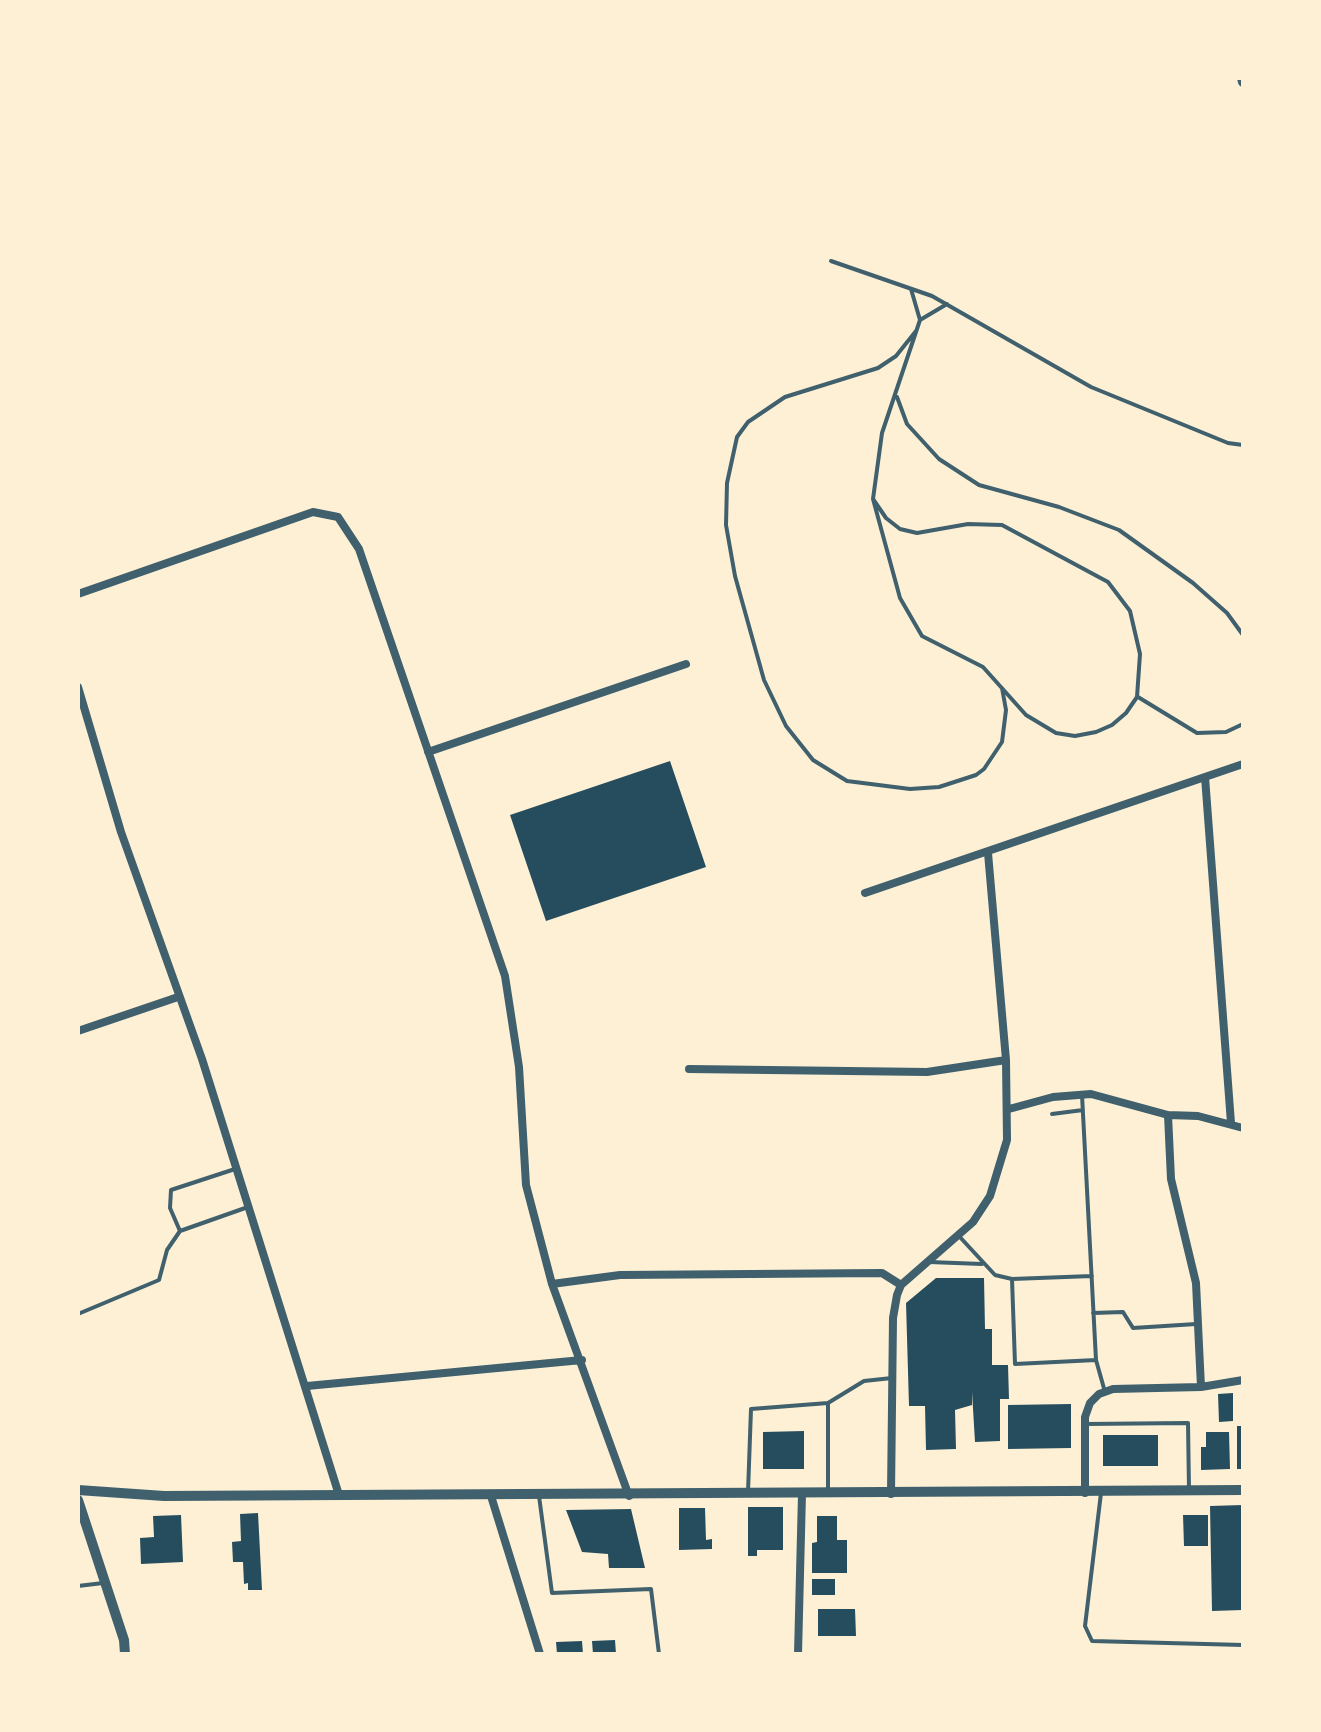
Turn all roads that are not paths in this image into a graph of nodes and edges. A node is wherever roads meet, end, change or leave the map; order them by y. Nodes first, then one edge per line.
1 (831, 261) dead end
2 (911, 289) junction
3 (947, 304) junction
4 (920, 320) junction
5 (917, 329) junction
6 (896, 395) junction
7 (1243, 445) edge
8 (873, 499) junction
9 (78, 594) edge
10 (1243, 635) edge
11 (686, 664) dead end
12 (1001, 685) junction
13 (78, 687) edge
14 (1137, 697) junction
15 (1243, 724) edge
16 (428, 752) junction
17 (1243, 764) edge
18 (1205, 777) junction
19 (988, 853) junction
20 (865, 893) dead end
21 (178, 997) junction
22 (78, 1031) edge
23 (1006, 1060) junction
24 (689, 1069) dead end
25 (1082, 1093) junction
26 (1009, 1109) junction
27 (1083, 1110) junction
28 (1052, 1114) dead end
29 (1168, 1115) junction
30 (1231, 1123) junction
31 (1243, 1128) edge
32 (237, 1168) junction
33 (249, 1206) junction
34 (180, 1231) junction
35 (958, 1235) junction
36 (927, 1262) junction
37 (982, 1264) junction
38 (1092, 1276) junction
39 (1012, 1279) junction
40 (552, 1284) junction
41 (901, 1285) junction
42 (1093, 1313) junction
43 (78, 1314) edge
44 (1198, 1323) junction
45 (582, 1360) junction
46 (1096, 1360) junction
47 (892, 1378) junction
48 (1243, 1380) edge
49 (307, 1386) junction
50 (1201, 1387) junction
51 (1105, 1392) junction
52 (828, 1403) junction
53 (1085, 1424) junction
54 (78, 1490) edge
55 (1243, 1490) edge
56 (1189, 1491) junction
57 (1085, 1493) junction
58 (1101, 1493) junction
59 (802, 1494) junction
60 (828, 1494) junction
61 (891, 1494) junction
62 (339, 1495) junction
63 (748, 1495) junction
64 (491, 1496) junction
65 (539, 1496) junction
66 (629, 1496) junction
67 (78, 1500) edge
68 (105, 1583) junction
69 (78, 1586) edge
70 (124, 1640) junction
71 (1243, 1645) edge
72 (125, 1654) edge
73 (133, 1654) edge
74 (540, 1654) edge
75 (659, 1654) edge
76 (798, 1654) edge

1 - 2 lane
2 - 3 lane
2 - 4 lane
3 - 4 lane
3 - 7 lane
4 - 5 lane
5 - 6 lane
5 - 12 lane
6 - 8 lane
6 - 10 lane
8 - 12 lane
8 - 14 lane
9 - 16 street
11 - 16 street
12 - 14 lane
13 - 21 street
14 - 15 lane
16 - 40 street
17 - 18 street
18 - 19 street
18 - 30 street
19 - 20 street
19 - 23 street
21 - 22 street
21 - 32 street
23 - 24 street
23 - 26 street
25 - 26 street
25 - 27 lane
25 - 29 street
26 - 35 street
27 - 28 lane
27 - 38 lane
29 - 30 street
29 - 44 street
30 - 31 street
32 - 33 street
32 - 34 lane
33 - 34 lane
33 - 49 street
34 - 43 lane
35 - 36 street
35 - 37 lane
36 - 37 lane
36 - 41 street
37 - 39 lane
38 - 39 lane
38 - 42 lane
39 - 46 lane
40 - 41 street
40 - 45 street
41 - 47 street
42 - 44 lane
42 - 46 lane
44 - 50 street
45 - 49 street
45 - 66 street
46 - 51 lane
47 - 52 lane
47 - 61 street
48 - 50 street
49 - 62 street
50 - 51 street
51 - 53 street
52 - 60 lane
52 - 63 lane
53 - 56 lane
53 - 57 street
54 - 62 street
55 - 56 street
56 - 58 street
57 - 58 street
57 - 61 street
58 - 71 lane
59 - 60 street
59 - 63 street
59 - 76 street
60 - 61 street
62 - 64 street
63 - 66 street
64 - 65 street
64 - 74 street
65 - 66 street
65 - 75 lane
67 - 68 street
68 - 69 lane
68 - 70 street
70 - 72 street
70 - 73 street

